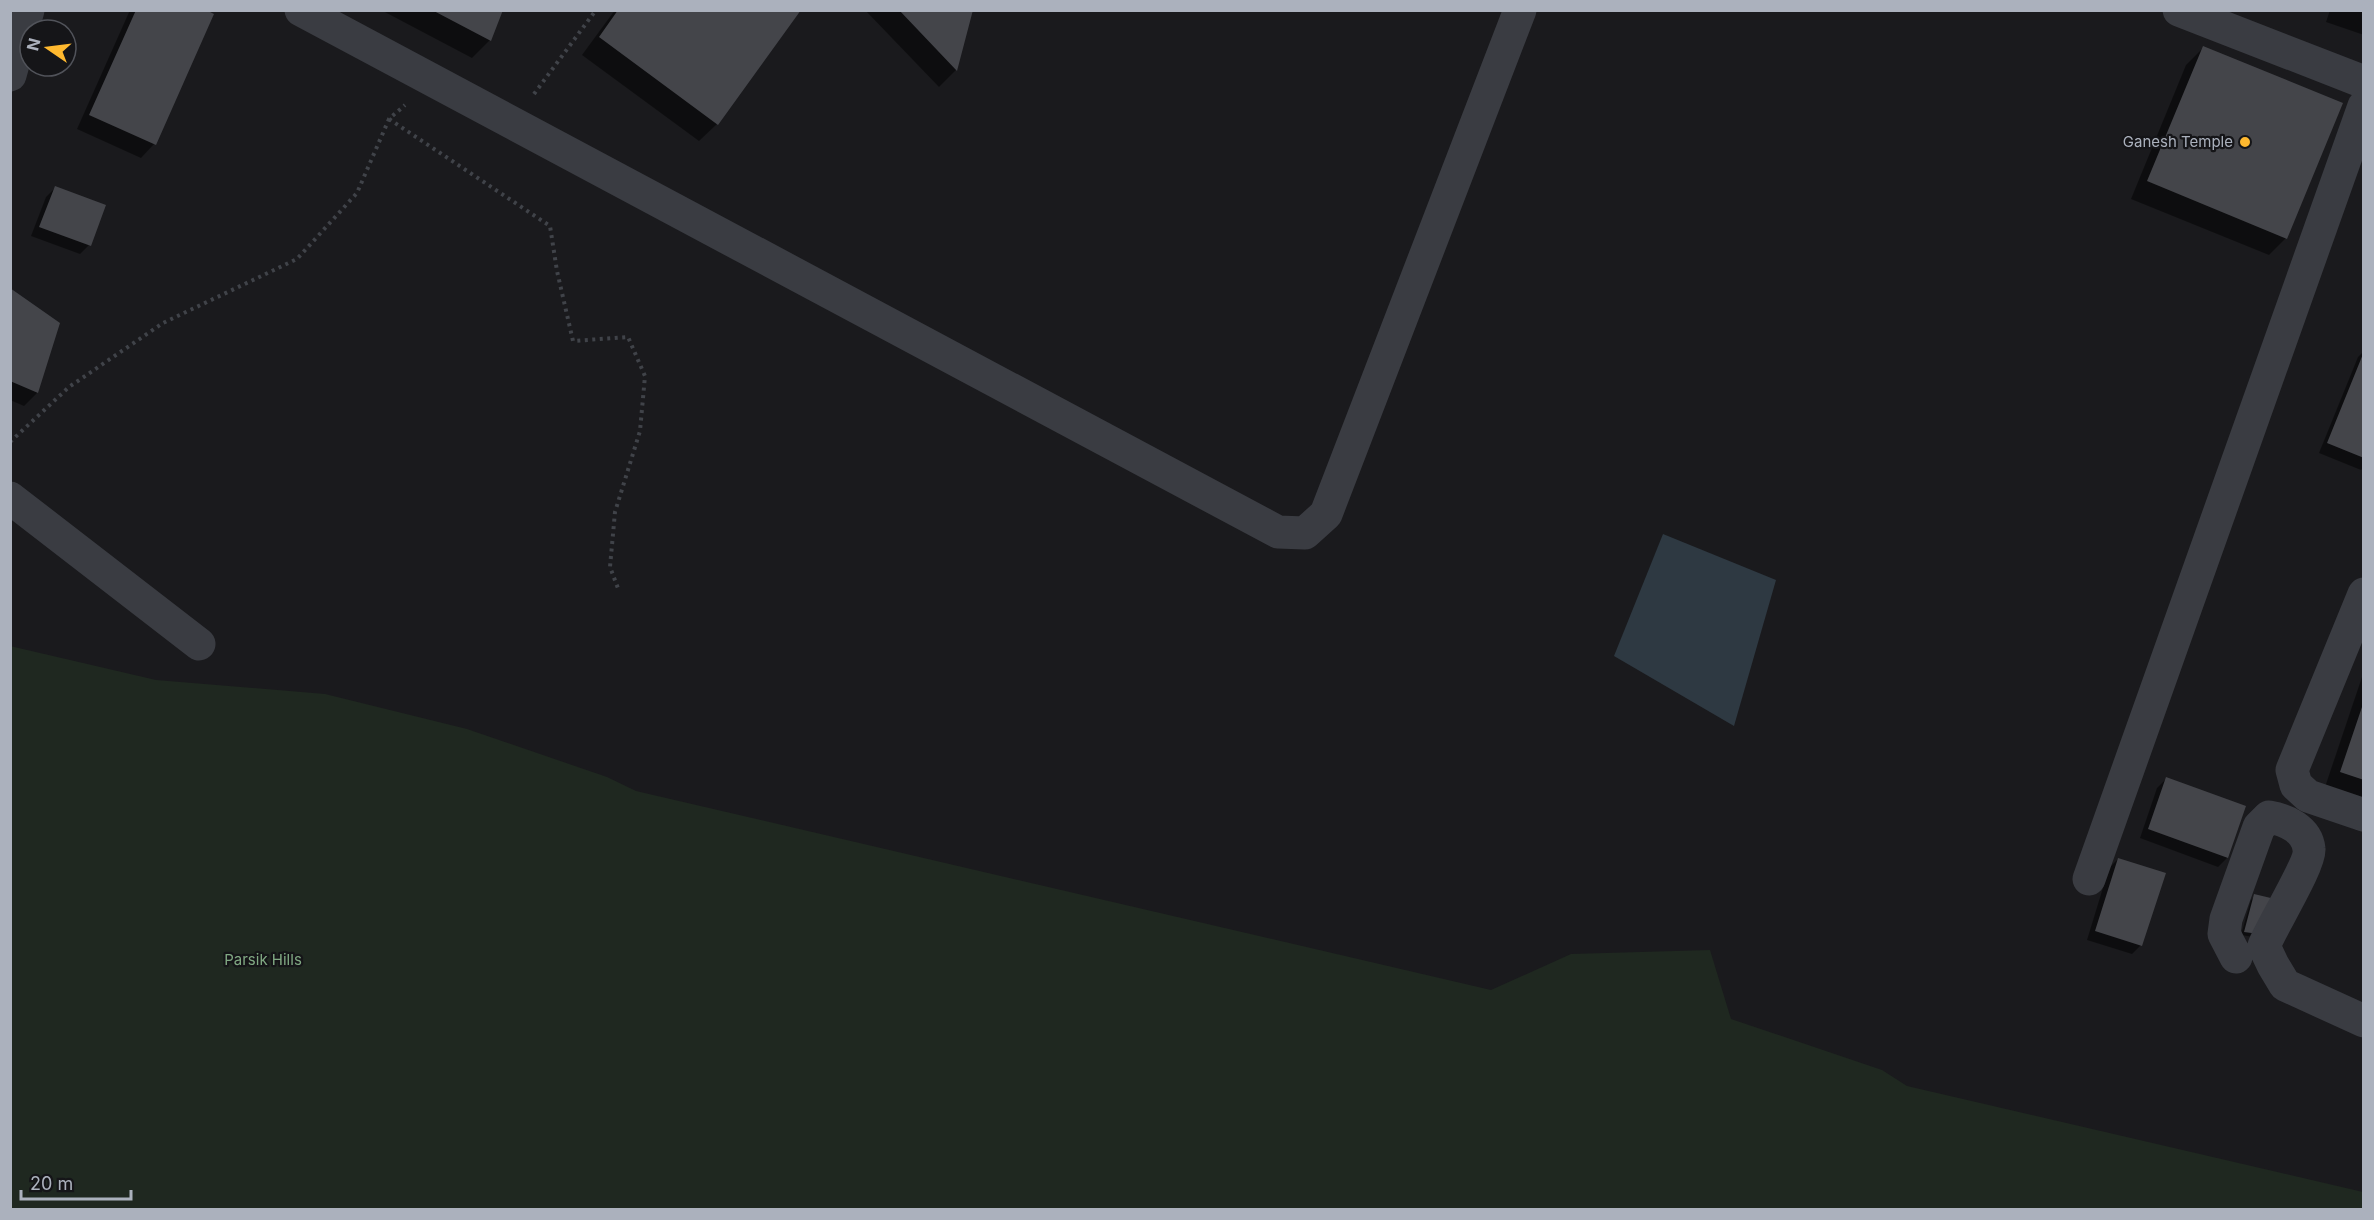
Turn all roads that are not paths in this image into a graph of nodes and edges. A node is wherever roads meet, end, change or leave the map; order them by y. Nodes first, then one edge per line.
1 (28, 10) edge
2 (301, 10) edge
3 (1520, 10) edge
4 (2180, 10) edge
5 (10, 75) edge
6 (2364, 82) edge
7 (2364, 106) edge
8 (10, 498) edge
9 (2364, 594) edge
10 (199, 644) dead end
11 (2364, 815) edge
12 (2089, 879) dead end
13 (2236, 957) dead end
14 (2364, 1021) edge

1 - 5 street
2 - 3 street
4 - 6 street
7 - 12 street
8 - 10 street
9 - 11 street
13 - 14 street

